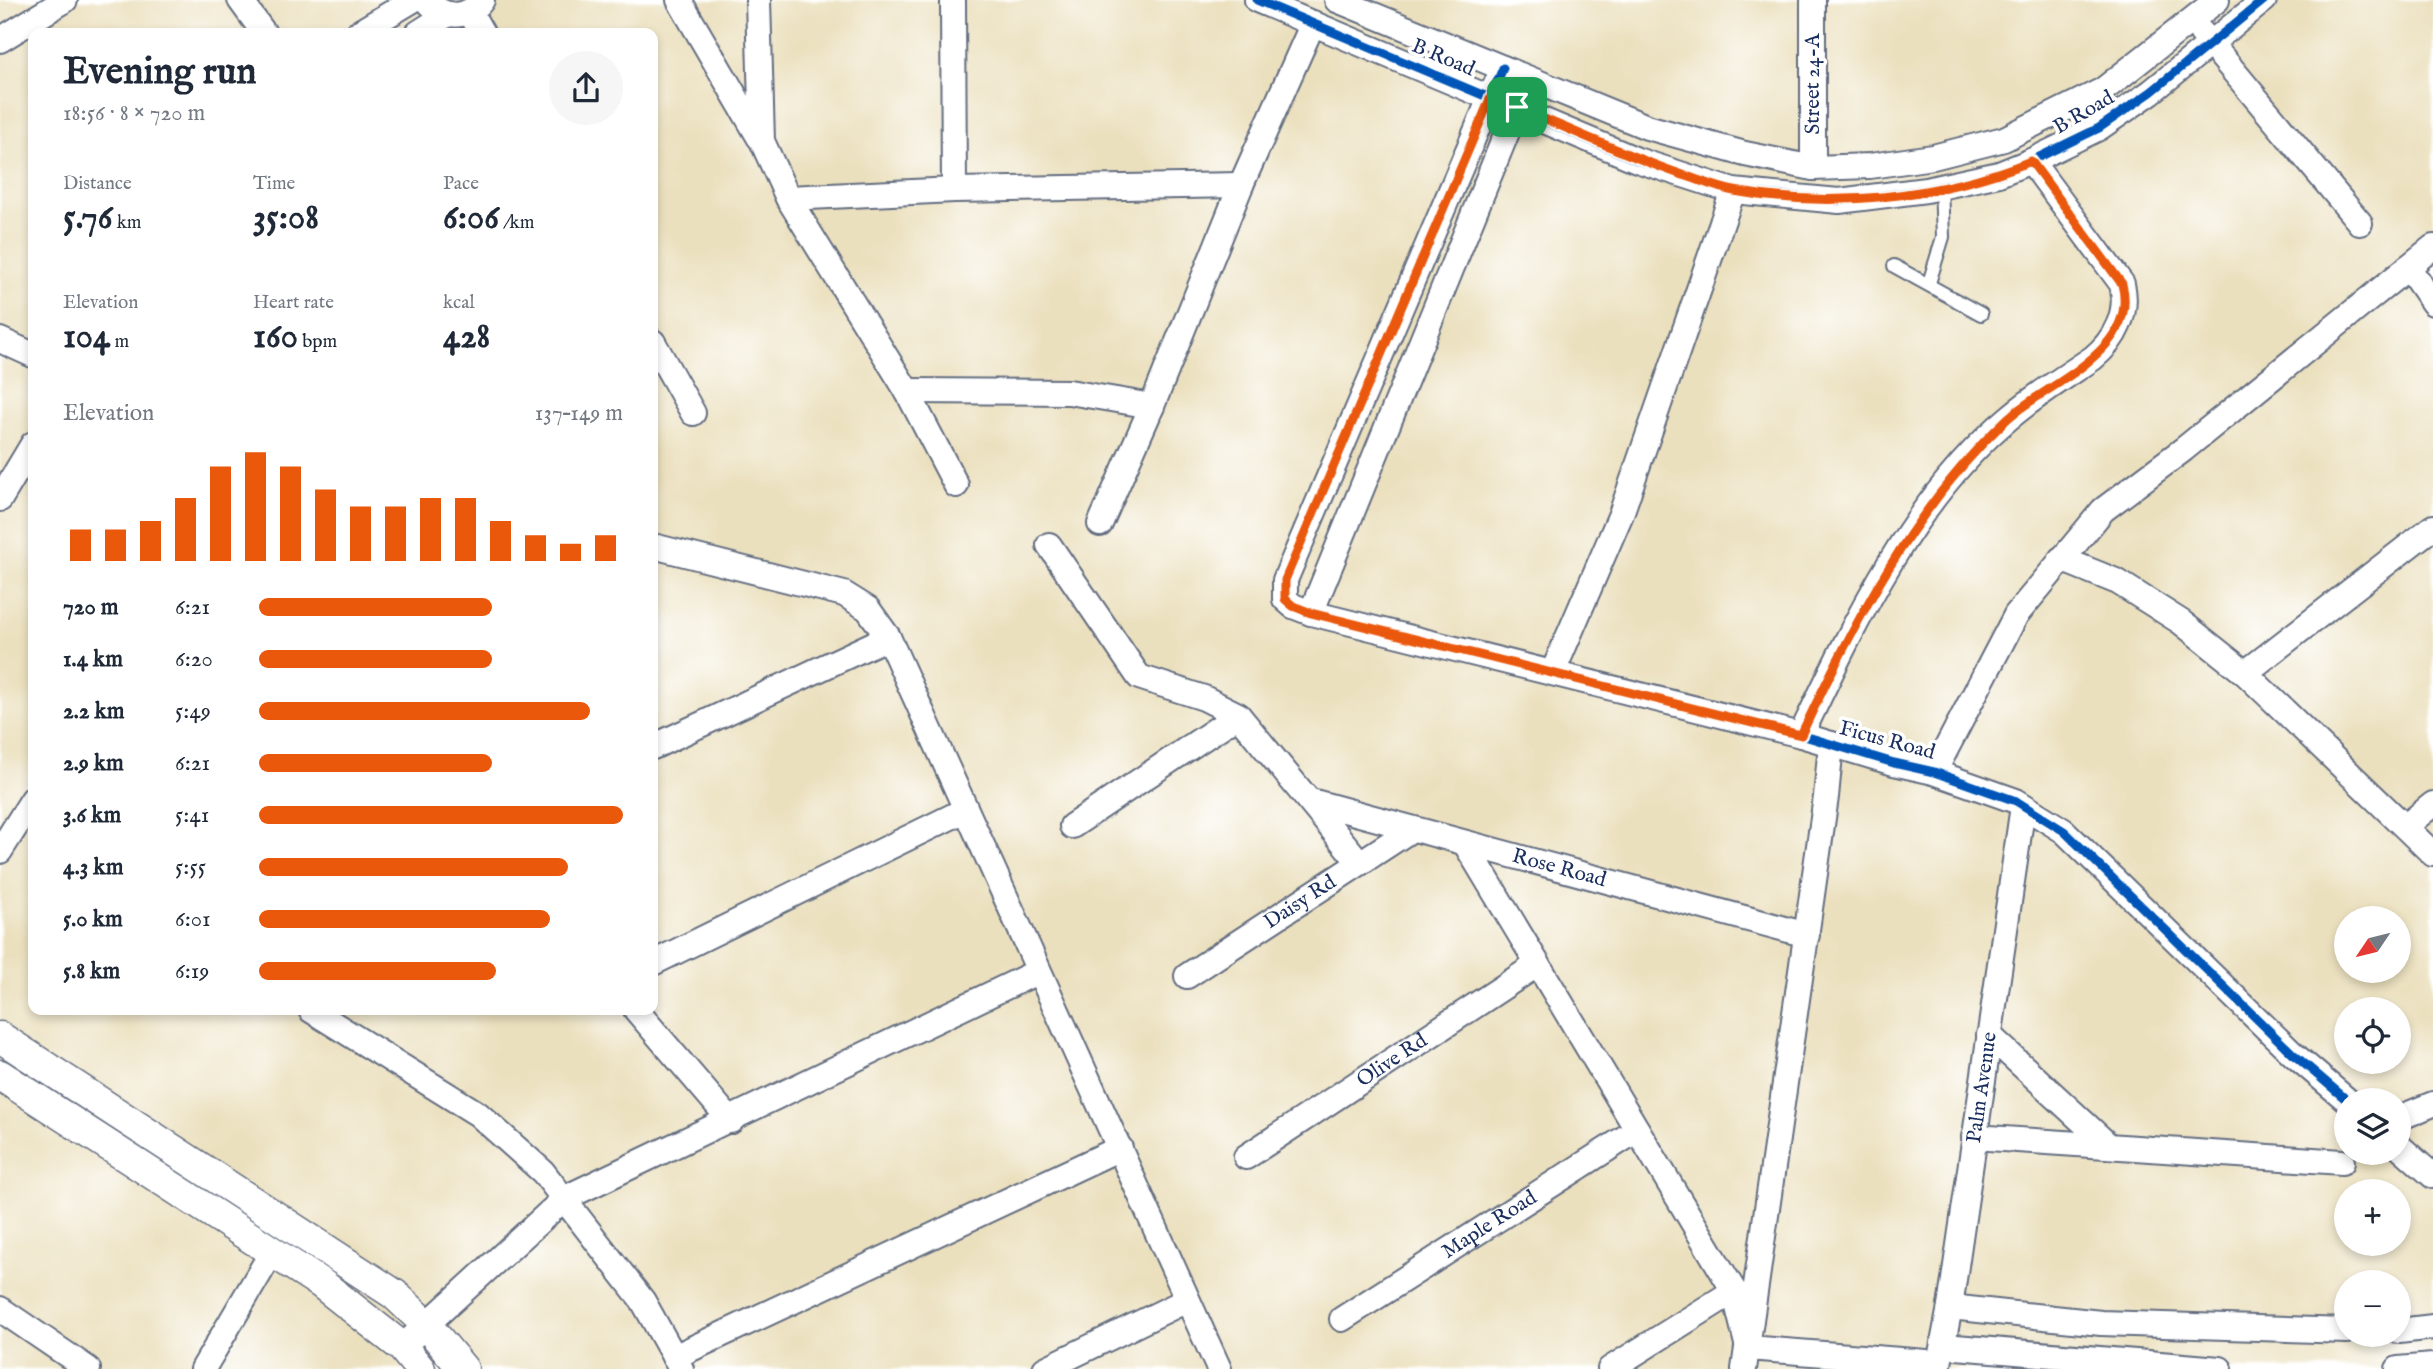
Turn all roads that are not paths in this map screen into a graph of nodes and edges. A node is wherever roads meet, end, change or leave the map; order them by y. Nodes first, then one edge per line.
1 (240, 0) edge
2 (413, 0) edge
3 (427, 0) edge
4 (679, 0) edge
5 (758, 0) edge
6 (953, 0) edge
7 (1257, 0) edge
8 (1337, 0) edge
9 (1813, 0) edge
10 (2217, 0) edge
11 (2264, 0) edge
12 (57, 2) edge
13 (470, 15) edge
14 (2191, 21) junction
15 (1314, 23) junction
16 (260, 28) edge
17 (366, 28) edge
18 (432, 28) edge
19 (0, 40) edge
20 (2211, 43) junction
21 (1503, 68) junction
22 (1528, 79) junction
23 (1491, 97) junction
24 (1517, 107) junction
25 (762, 141) junction
26 (2031, 161) junction
27 (1814, 168) junction
28 (1241, 185) junction
29 (1941, 187) junction
30 (954, 190) junction
31 (1733, 191) junction
32 (788, 198) junction
33 (2360, 223) dead end
34 (2433, 247) edge
35 (1894, 266) dead end
36 (2409, 267) junction
37 (1929, 283) junction
38 (2433, 303) edge
39 (1981, 314) dead end
40 (0, 340) edge
41 (658, 351) edge
42 (28, 353) edge
43 (907, 391) junction
44 (1152, 406) junction
45 (693, 414) dead end
46 (28, 452) edge
47 (956, 485) dead end
48 (0, 499) edge
49 (1100, 524) dead end
50 (2433, 527) edge
51 (1049, 545) dead end
52 (658, 547) edge
53 (2061, 559) junction
54 (1311, 613) junction
55 (888, 637) junction
56 (1553, 672) junction
57 (2245, 673) junction
58 (1238, 715) junction
59 (1801, 735) junction
60 (1831, 744) junction
61 (658, 745) edge
62 (1934, 772) junction
63 (1311, 802) junction
64 (2433, 804) edge
65 (2023, 806) junction
66 (965, 810) junction
67 (1072, 826) dead end
68 (2406, 826) junction
69 (1412, 828) junction
70 (25, 830) edge
71 (1465, 843) junction
72 (0, 851) edge
73 (2433, 854) edge
74 (1360, 863) junction
75 (1807, 935) junction
76 (658, 961) edge
77 (1538, 964) junction
78 (1037, 972) junction
79 (1187, 976) dead end
80 (319, 1015) edge
81 (640, 1015) edge
82 (1989, 1035) junction
83 (0, 1037) edge
84 (0, 1075) edge
85 (2334, 1089) edge
86 (2433, 1104) edge
87 (2411, 1113) edge
88 (731, 1121) junction
89 (1637, 1130) junction
90 (1974, 1137) junction
91 (2109, 1146) junction
92 (1120, 1148) junction
93 (1246, 1157) dead end
94 (2411, 1157) edge
95 (2334, 1161) edge
96 (2433, 1176) edge
97 (565, 1198) junction
98 (272, 1252) junction
99 (1734, 1291) junction
100 (1187, 1300) junction
101 (1950, 1307) junction
102 (0, 1309) edge
103 (1342, 1318) dead end
104 (425, 1323) junction
105 (2433, 1327) edge
106 (2411, 1330) edge
107 (2334, 1331) edge
108 (411, 1358) edge
109 (1940, 1359) edge
110 (677, 1363) edge
111 (1741, 1363) edge
112 (2433, 1366) edge
113 (88, 1369) edge
114 (203, 1369) edge
115 (463, 1369) edge
116 (1045, 1369) edge
117 (1219, 1369) edge
118 (1610, 1369) edge
119 (2220, 1369) edge
120 (2398, 1369) edge

1 - 16 street
2 - 17 street
3 - 13 street
4 - 25 street
5 - 25 street
6 - 30 street
7 - 15 street, B Road
8 - 21 street, B Road
9 - 27 street, Street 24-A
10 - 14 street, B Road
11 - 20 street, B Road
12 - 19 street
13 - 18 street
14 - 20 street
14 - 27 street, B Road
15 - 23 street, B Road
15 - 28 street
20 - 26 street, B Road
20 - 33 street
21 - 22 street, B Road
21 - 23 street
22 - 24 street
22 - 27 street, B Road
23 - 24 street, B Road
23 - 54 street
24 - 31 street, B Road
24 - 54 street
25 - 32 street
26 - 29 street, B Road
26 - 59 street
28 - 30 street
28 - 44 street
29 - 31 street, B Road
29 - 37 lane
30 - 32 street
31 - 56 street
32 - 43 street
34 - 36 street
35 - 37 lane
36 - 38 street
36 - 53 street
37 - 39 lane
40 - 42 street
41 - 45 street
43 - 44 street
43 - 47 street
44 - 49 street
46 - 48 street
50 - 57 street
51 - 58 street
52 - 55 street
53 - 57 street
53 - 62 street
54 - 56 street, Ficus Road
55 - 61 street
55 - 66 street
56 - 59 street, Ficus Road
57 - 68 street
58 - 63 street
58 - 67 street
59 - 60 street, Ficus Road
60 - 62 street, Ficus Road
60 - 75 street
62 - 65 street, Ficus Road
63 - 69 street, Rose Road
63 - 74 street
64 - 68 street
65 - 82 street, Palm Avenue
65 - 85 street, Ficus Road
66 - 76 street
66 - 78 street
68 - 73 street
69 - 71 street, Rose Road
69 - 74 street, Daisy Rd
70 - 72 street
71 - 75 street, Rose Road
71 - 77 street
74 - 79 street, Daisy Rd
75 - 111 street
77 - 89 street
77 - 93 street, Olive Rd
78 - 88 street
78 - 92 street
80 - 97 street
81 - 88 street
82 - 90 street, Palm Avenue
82 - 91 street
83 - 104 street
84 - 98 street
86 - 87 street
88 - 97 street
89 - 99 street
89 - 103 street, Maple Road
90 - 91 street
90 - 101 street, Palm Avenue
91 - 95 street
92 - 100 street
92 - 110 street
94 - 96 street
97 - 104 street
97 - 110 street
98 - 108 street
98 - 114 street
99 - 111 street
99 - 118 street
100 - 116 street
100 - 117 street
101 - 107 street
101 - 109 street, Palm Avenue
102 - 113 street
104 - 108 street
104 - 115 street
105 - 106 street
109 - 111 street
109 - 119 street
112 - 120 street

